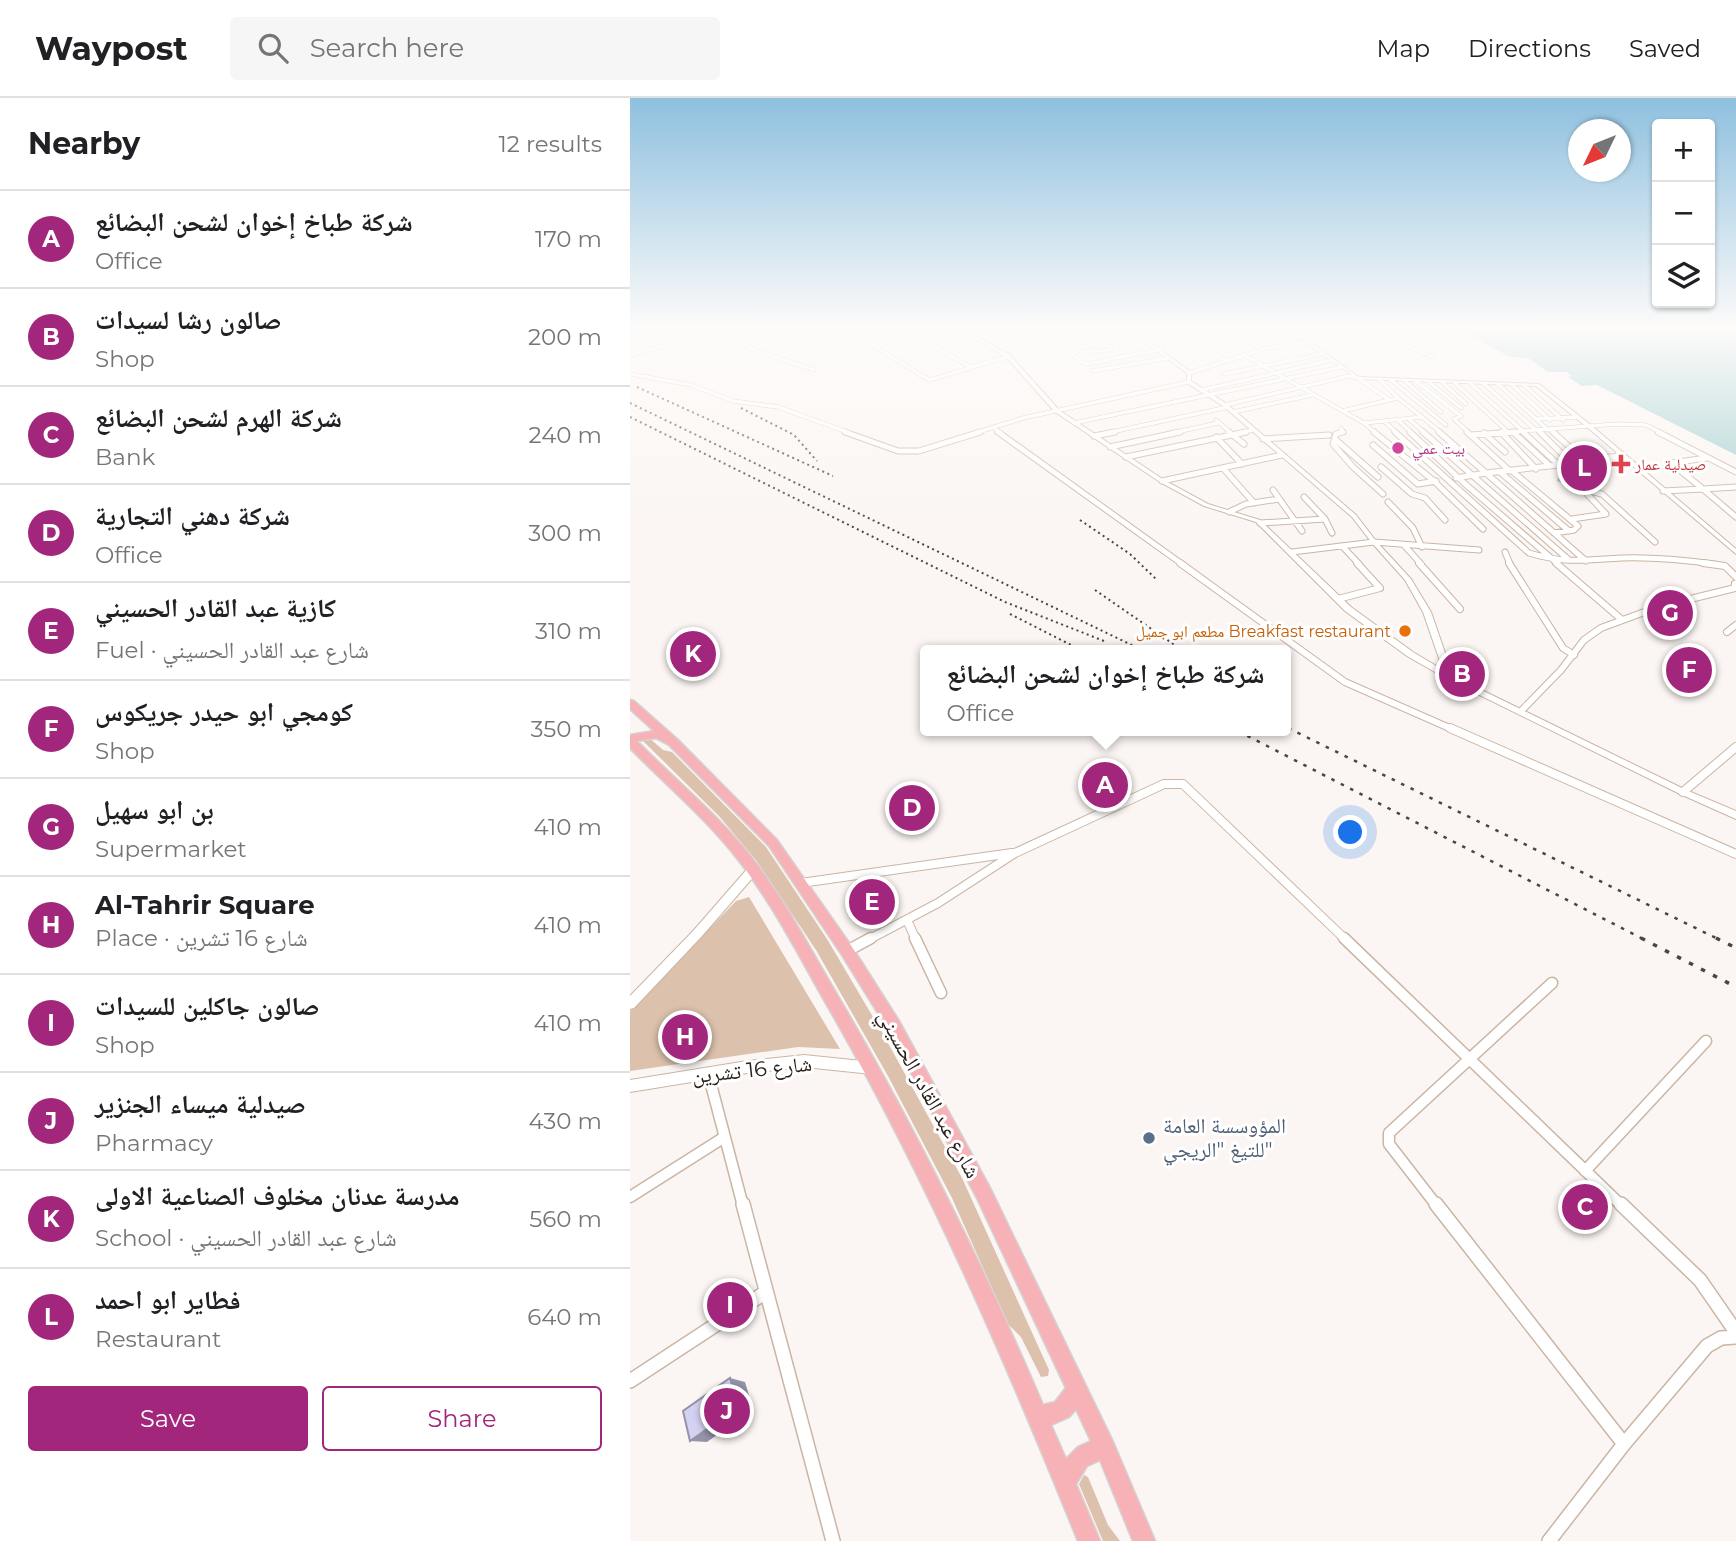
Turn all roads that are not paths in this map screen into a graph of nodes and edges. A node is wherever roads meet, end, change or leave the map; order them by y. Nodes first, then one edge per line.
1 (721, 396) edge
2 (1043, 396) edge
3 (1123, 396) edge
4 (1210, 396) edge
5 (1212, 396) edge
6 (1271, 396) edge
7 (1303, 396) edge
8 (1315, 396) edge
9 (1384, 396) edge
10 (1411, 396) edge
11 (1423, 396) edge
12 (1436, 396) edge
13 (1447, 396) edge
14 (1458, 396) edge
15 (1469, 396) edge
16 (1484, 396) edge
17 (1498, 396) edge
18 (1512, 396) edge
19 (1524, 396) edge
20 (1536, 396) edge
21 (1551, 396) edge
22 (1398, 398) joint
23 (1388, 399) junction
24 (1466, 404) dead end
25 (1229, 408) junction
26 (1461, 408) dead end
27 (1056, 411) junction
28 (1342, 411) junction
29 (1441, 412) dead end
30 (1422, 417) junction
31 (1578, 417) junction
32 (1560, 418) junction
33 (1409, 419) junction
34 (1538, 419) junction
35 (1549, 419) junction
36 (1525, 420) junction
37 (1399, 421) junction
38 (1511, 421) junction
39 (1385, 422) junction
40 (1074, 423) junction
41 (1362, 423) junction
42 (1353, 425) dead end
43 (1446, 425) dead end
44 (1590, 427) junction
45 (1340, 428) dead end
46 (1572, 428) junction
47 (995, 429) junction
48 (1560, 429) junction
49 (1253, 430) junction
50 (1537, 430) junction
51 (1549, 430) junction
52 (1522, 431) junction
53 (1508, 432) junction
54 (1484, 433) junction
55 (1231, 434) junction
56 (1329, 435) dead end
57 (1470, 435) junction
58 (1094, 436) junction
59 (1216, 437) junction
60 (1264, 439) junction
61 (1336, 440) junction
62 (1244, 444) dead end
63 (1373, 445) dead end
64 (1110, 447) junction
65 (1506, 453) dead end
66 (1282, 455) junction
67 (1623, 456) junction
68 (1126, 457) junction
69 (1708, 458) junction
70 (1583, 459) junction
71 (1568, 460) junction
72 (1557, 463) junction
73 (1242, 464) junction
74 (1381, 467) dead end
75 (1550, 467) junction
76 (1223, 468) junction
77 (1536, 469) junction
78 (1511, 471) junction
79 (1500, 472) junction
80 (1736, 472) edge
81 (1486, 474) junction
82 (1474, 476) junction
83 (1378, 477) dead end
84 (1460, 478) junction
85 (1447, 480) junction
86 (1162, 481) junction
87 (1434, 481) junction
88 (1419, 484) junction
89 (1405, 486) junction
90 (1736, 487) edge
91 (1703, 489) junction
92 (1273, 490) dead end
93 (1590, 491) junction
94 (1663, 491) junction
95 (1383, 494) dead end
96 (1304, 497) dead end
97 (1279, 499) junction
98 (1388, 502) dead end
99 (1254, 503) junction
100 (1229, 512) junction
101 (1736, 517) edge
102 (1325, 519) junction
103 (1572, 519) junction
104 (1295, 520) junction
105 (1445, 520) dead end
106 (1260, 523) junction
107 (1483, 529) dead end
108 (1302, 531) dead end
109 (1569, 531) junction
110 (1332, 533) dead end
111 (1554, 533) junction
112 (1374, 542) junction
113 (1655, 542) dead end
114 (1404, 545) junction
115 (1342, 546) junction
116 (1422, 547) junction
117 (1479, 550) dead end
118 (1292, 552) junction
119 (1505, 552) dead end
120 (1736, 552) edge
121 (1553, 560) junction
122 (1569, 561) junction
123 (1586, 561) junction
124 (1736, 579) edge
125 (1736, 588) edge
126 (1338, 599) junction
127 (1460, 609) dead end
128 (1621, 620) junction
129 (1736, 625) edge
130 (1727, 632) dead end
131 (1574, 655) junction
132 (1450, 677) junction
133 (630, 703) edge
134 (1521, 711) junction
135 (630, 740) edge
136 (673, 742) junction
137 (1736, 747) edge
138 (1683, 792) junction
139 (1736, 815) edge
140 (1015, 853) junction
141 (1736, 854) edge
142 (752, 871) junction
143 (801, 883) junction
144 (907, 920) junction
145 (847, 951) junction
146 (1552, 983) dead end
147 (941, 993) dead end
148 (630, 1004) edge
149 (1706, 1041) dead end
150 (1470, 1058) junction
151 (874, 1068) junction
152 (708, 1073) junction
153 (630, 1086) edge
154 (723, 1138) junction
155 (1585, 1171) junction
156 (630, 1197) edge
157 (766, 1292) junction
158 (1736, 1334) edge
159 (630, 1381) edge
160 (1077, 1388) junction
161 (1037, 1414) junction
162 (1624, 1444) junction
163 (1105, 1449) junction
164 (1066, 1483) junction
165 (829, 1539) edge
166 (1089, 1541) edge
167 (1144, 1541) edge
168 (1549, 1541) edge

1 - 47 street
2 - 27 street
3 - 27 street
4 - 40 street
5 - 25 street
6 - 25 street
7 - 25 street
8 - 28 street
9 - 23 street
10 - 43 street
11 - 29 street
12 - 57 street
13 - 26 street
14 - 24 street
15 - 53 street
16 - 38 street
17 - 36 street
18 - 34 street
19 - 35 street
20 - 32 street
21 - 31 street
22 - 23 street
22 - 30 street
23 - 28 street
25 - 49 street
25 - 58 street
27 - 40 street
27 - 47 street
28 - 41 street
30 - 33 street
30 - 81 street
31 - 32 street
31 - 44 street
32 - 35 street
32 - 46 street
33 - 37 street
33 - 82 street
34 - 35 street
34 - 36 street
34 - 51 street
35 - 48 street
36 - 38 street
36 - 50 street
37 - 39 street
37 - 84 street
38 - 52 street
39 - 41 street
39 - 85 street
40 - 58 street
41 - 42 street
41 - 87 street
44 - 46 street
44 - 67 street
44 - 69 street
45 - 61 street
46 - 48 street
47 - 141 street
48 - 51 street
49 - 55 street
49 - 60 street
50 - 51 street
50 - 52 street
50 - 71 street
51 - 70 street
52 - 53 street
52 - 72 street
53 - 54 street
53 - 75 street
53 - 77 street
54 - 57 street
54 - 65 street
55 - 59 street
55 - 62 street
55 - 64 street
56 - 60 street
57 - 78 street
58 - 64 street
59 - 68 street
59 - 73 street
60 - 66 street
61 - 83 street
61 - 95 street
63 - 88 street
64 - 68 street
66 - 73 street
66 - 112 street
67 - 70 street
67 - 94 street
68 - 86 street
69 - 80 street
69 - 91 street
70 - 71 street
71 - 72 street
72 - 75 street
72 - 93 street
73 - 76 street
74 - 89 street
75 - 77 street
76 - 86 street
76 - 99 street
77 - 78 street
78 - 79 street
78 - 103 street
79 - 81 street
79 - 109 street
81 - 82 street
81 - 111 street
82 - 84 street
82 - 122 street
84 - 85 street
84 - 121 street
85 - 87 street
85 - 121 street
86 - 100 street
87 - 88 street
87 - 107 street
88 - 89 street
89 - 105 street
90 - 91 street
91 - 94 street
91 - 101 street
92 - 97 street
93 - 103 street
93 - 113 street
94 - 120 street
96 - 102 street
97 - 99 street
97 - 104 street
98 - 116 street
99 - 100 street
100 - 106 street
102 - 104 street
102 - 110 street
103 - 109 street
104 - 106 street
104 - 108 street
106 - 118 street
109 - 111 street
111 - 123 street
112 - 114 street
112 - 115 street
112 - 132 street
114 - 116 street
114 - 127 street
115 - 118 street
115 - 126 street
116 - 117 street
118 - 126 street
119 - 131 street
121 - 122 street
121 - 128 street
122 - 123 street
123 - 124 street
124 - 125 street
125 - 128 street
126 - 132 street
128 - 131 street
129 - 130 street
131 - 134 street
132 - 134 street
133 - 136 main road, شارع عبد القادر الحسيني
134 - 138 street
135 - 136 main road
135 - 142 main road, شارع عبد القادر الحسيني
136 - 143 main road, شارع عبد القادر الحسيني
137 - 138 street
138 - 139 street
140 - 143 street
140 - 144 street
140 - 150 street
142 - 148 street
142 - 151 main road, شارع عبد القادر الحسيني
143 - 145 main road, شارع عبد القادر الحسيني
144 - 145 street
144 - 147 street
145 - 160 main road, شارع عبد القادر الحسيني
146 - 150 street
149 - 155 street
150 - 155 street
150 - 162 street
151 - 152 street, شارع 16 تشرين
151 - 161 main road, شارع عبد القادر الحسيني
152 - 153 street, شارع 16 تشرين
152 - 154 street
154 - 156 street
154 - 157 street
155 - 158 street
157 - 159 street
157 - 165 street
158 - 162 street
160 - 161 main road
160 - 163 main road, شارع عبد القادر الحسيني
161 - 164 main road, شارع عبد القادر الحسيني
162 - 168 street
163 - 164 main road
163 - 167 main road, شارع عبد القادر الحسيني
164 - 166 main road, شارع عبد القادر الحسيني

